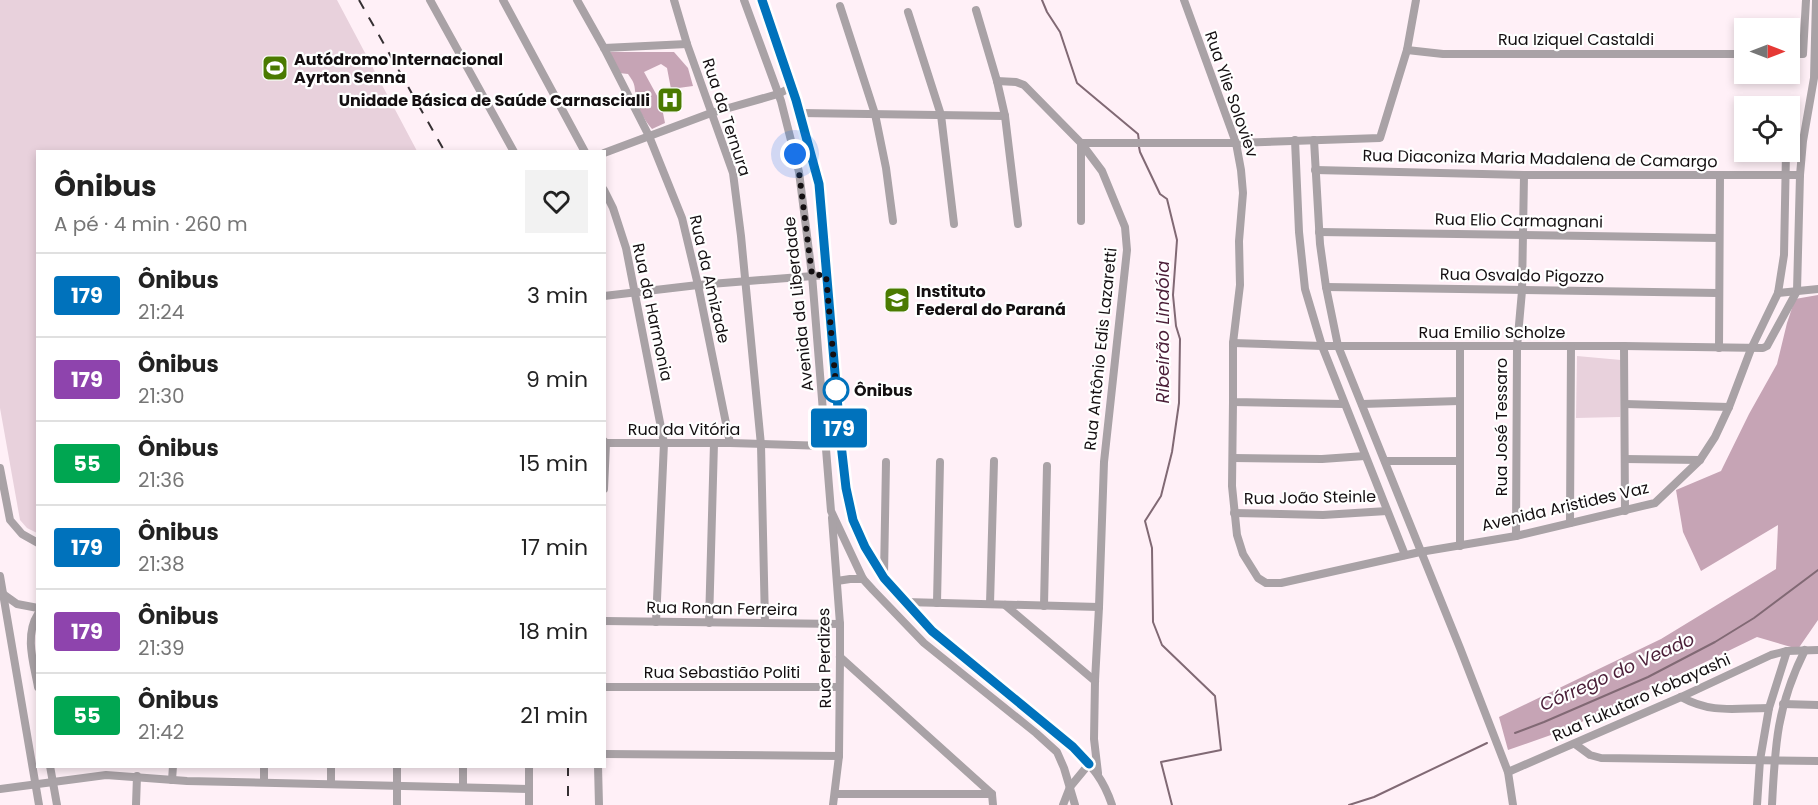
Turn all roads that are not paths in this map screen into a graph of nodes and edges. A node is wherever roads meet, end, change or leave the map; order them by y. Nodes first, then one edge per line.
1 (430, 0) edge
2 (503, 0) edge
3 (577, 0) edge
4 (674, 0) edge
5 (744, 0) edge
6 (762, 0) edge
7 (1184, 0) edge
8 (1416, 0) edge
9 (1806, 0) edge
10 (1816, 0) edge
11 (840, 6) dead end
12 (976, 10) dead end
13 (908, 12) dead end
14 (687, 44) junction
15 (604, 48) junction
16 (1407, 50) junction
17 (1734, 54) edge
18 (1800, 54) edge
19 (997, 81) junction
20 (792, 87) junction
21 (778, 94) junction
22 (711, 113) junction
23 (800, 113) junction
24 (875, 114) junction
25 (941, 115) junction
26 (1005, 116) junction
27 (649, 136) junction
28 (1295, 140) junction
29 (1314, 140) junction
30 (1081, 143) junction
31 (1236, 143) junction
32 (513, 150) edge
33 (584, 150) edge
34 (606, 152) edge
35 (1786, 162) edge
36 (1316, 170) junction
37 (1524, 175) junction
38 (1720, 175) junction
39 (1786, 175) junction
40 (1800, 175) junction
41 (606, 194) edge
42 (893, 221) dead end
43 (1081, 221) dead end
44 (954, 224) dead end
45 (1018, 224) dead end
46 (1319, 232) junction
47 (1524, 235) junction
48 (1719, 238) junction
49 (812, 275) junction
50 (826, 275) junction
51 (746, 282) junction
52 (698, 285) junction
53 (1326, 287) junction
54 (1818, 289) edge
55 (1522, 291) junction
56 (1797, 291) junction
57 (636, 292) junction
58 (1718, 293) junction
59 (1778, 294) junction
60 (606, 296) edge
61 (1233, 343) junction
62 (1322, 346) junction
63 (1338, 346) junction
64 (1624, 346) junction
65 (1460, 347) junction
66 (1517, 347) junction
67 (1571, 347) junction
68 (1719, 348) junction
69 (1751, 349) junction
70 (1459, 401) junction
71 (1233, 402) junction
72 (1344, 404) junction
73 (1362, 404) junction
74 (1625, 404) junction
75 (1729, 407) junction
76 (606, 442) edge
77 (664, 443) junction
78 (714, 443) junction
79 (730, 443) junction
80 (841, 444) junction
81 (761, 445) junction
82 (826, 446) junction
83 (1365, 456) junction
84 (1233, 458) junction
85 (1624, 459) junction
86 (1700, 460) junction
87 (994, 461) dead end
88 (1385, 461) junction
89 (1459, 461) junction
90 (886, 462) dead end
91 (940, 462) dead end
92 (1047, 466) dead end
93 (0, 468) edge
94 (1387, 510) junction
95 (1625, 510) junction
96 (831, 511) junction
97 (1234, 513) junction
98 (1570, 524) junction
99 (1516, 536) junction
100 (36, 542) edge
101 (1460, 546) junction
102 (1420, 552) junction
103 (1405, 555) junction
104 (0, 576) edge
105 (884, 578) junction
106 (863, 579) junction
107 (837, 581) junction
108 (3, 594) junction
109 (905, 602) junction
110 (937, 603) junction
111 (990, 604) junction
112 (1005, 605) junction
113 (1044, 606) junction
114 (1099, 607) junction
115 (36, 608) edge
116 (3, 615) edge
117 (606, 621) edge
118 (656, 622) junction
119 (709, 623) junction
120 (765, 623) junction
121 (840, 624) junction
122 (34, 625) edge
123 (1805, 650) junction
124 (1818, 650) edge
125 (1787, 651) junction
126 (840, 657) junction
127 (36, 675) edge
128 (1095, 681) junction
129 (606, 687) edge
130 (839, 687) junction
131 (1681, 697) junction
132 (1783, 704) junction
133 (1818, 705) edge
134 (1769, 708) junction
135 (1094, 739) junction
136 (1575, 744) junction
137 (1073, 747) junction
138 (606, 754) edge
139 (839, 756) junction
140 (1760, 760) junction
141 (1774, 760) junction
142 (1818, 761) edge
143 (1089, 764) junction
144 (50, 768) edge
145 (173, 768) edge
146 (264, 768) edge
147 (331, 768) edge
148 (397, 768) edge
149 (463, 768) edge
150 (528, 768) edge
151 (598, 768) edge
152 (107, 771) edge
153 (1508, 772) junction
154 (1098, 774) junction
155 (136, 776) junction
156 (172, 780) junction
157 (52, 781) junction
158 (264, 782) junction
159 (35, 783) junction
160 (331, 784) junction
161 (397, 786) junction
162 (463, 787) junction
163 (1070, 787) junction
164 (0, 789) edge
165 (528, 789) junction
166 (835, 794) junction
167 (992, 794) junction
168 (39, 805) edge
169 (57, 805) edge
170 (136, 805) edge
171 (397, 805) edge
172 (529, 805) edge
173 (599, 805) edge
174 (832, 805) edge
175 (993, 805) edge
176 (1063, 805) edge
177 (1075, 805) edge
178 (1112, 805) edge
179 (1513, 805) edge
180 (1757, 805) edge
181 (1772, 805) edge

1 - 32 street
2 - 33 street
3 - 15 street, Rua da Amizade
4 - 14 street, Rua da Ternura
5 - 21 street, Avenida da Liberdade
6 - 20 street, Avenida da Liberdade
7 - 31 street, Rua Ylie Soloviev
8 - 16 street
9 - 18 street
10 - 40 street
11 - 24 street
12 - 19 street
13 - 25 street
14 - 15 street
14 - 22 street, Rua da Ternura
15 - 27 street, Rua da Amizade
16 - 17 street, Rua Iziquel Castaldi
16 - 29 street
19 - 26 street
19 - 30 street, Rua Antônio Edis Lazaretti
20 - 21 street
20 - 23 street, Avenida da Liberdade
21 - 22 street
21 - 49 street, Avenida da Liberdade
22 - 27 street
22 - 51 street, Rua da Ternura
23 - 24 street
23 - 50 street, Avenida da Liberdade
24 - 25 street
24 - 42 street
25 - 26 street
25 - 44 street
26 - 45 street
27 - 34 street
27 - 52 street, Rua da Amizade
28 - 29 street
28 - 31 street
28 - 62 street
29 - 36 street
30 - 31 street
30 - 43 street
30 - 114 street, Rua Antônio Edis Lazaretti
31 - 61 street, Rua Ylie Soloviev
35 - 39 street, Avenida Aristides Vaz
36 - 37 street, Rua Diaconiza Maria Madalena de Camargo
36 - 46 street
37 - 38 street, Rua Diaconiza Maria Madalena de Camargo
37 - 47 street, Rua José Tessaro
38 - 39 street, Rua Diaconiza Maria Madalena de Camargo
38 - 48 street
39 - 40 street, Rua Diaconiza Maria Madalena de Camargo
39 - 59 street, Avenida Aristides Vaz
40 - 56 street
41 - 57 street, Rua da Harmonia
46 - 47 street, Rua Elio Carmagnani
46 - 53 street
47 - 48 street, Rua Elio Carmagnani
47 - 55 street, Rua José Tessaro
48 - 58 street
49 - 50 street
49 - 51 street
49 - 82 street, Avenida da Liberdade
50 - 80 street, Avenida da Liberdade
51 - 52 street
51 - 81 street, Rua da Vitória
52 - 57 street
52 - 79 street, Rua da Amizade
53 - 55 street, Rua Osvaldo Pigozzo
53 - 63 street
54 - 56 street
55 - 58 street, Rua Osvaldo Pigozzo
55 - 66 street, Rua José Tessaro
56 - 59 street
56 - 69 street
57 - 60 street
57 - 77 street, Rua da Harmonia
58 - 68 street
59 - 69 street, Avenida Aristides Vaz
61 - 62 street, Rua Emilio Scholze
61 - 71 street, Rua Ylie Soloviev
62 - 63 street, Rua Emilio Scholze
62 - 72 street
63 - 65 street, Rua Emilio Scholze
63 - 73 street
64 - 67 street, Rua Emilio Scholze
64 - 68 street, Rua Emilio Scholze
64 - 74 street
65 - 66 street, Rua Emilio Scholze
65 - 70 street
66 - 67 street, Rua Emilio Scholze
66 - 99 street, Rua José Tessaro
67 - 98 street
68 - 69 street, Rua Emilio Scholze
69 - 75 street, Avenida Aristides Vaz
70 - 73 street
70 - 89 street
71 - 72 street
71 - 84 street, Rua Ylie Soloviev
72 - 83 street
73 - 88 street
74 - 75 street
74 - 85 street
75 - 86 street, Avenida Aristides Vaz
76 - 77 street, Rua da Vitória
77 - 78 street, Rua da Vitória
77 - 118 street, Rua da Harmonia
78 - 79 street, Rua da Vitória
78 - 119 street
79 - 81 street, Rua da Vitória
80 - 82 street, Rua da Vitória
80 - 105 street, Avenida da Liberdade
81 - 82 street, Rua da Vitória
81 - 120 street
82 - 96 street, Avenida da Liberdade
83 - 84 street
83 - 94 street
84 - 97 street, Rua Ylie Soloviev
85 - 86 street
85 - 95 street
86 - 95 street, Avenida Aristides Vaz
87 - 111 street
88 - 89 street
88 - 102 street
89 - 101 street
90 - 105 street
91 - 110 street
92 - 113 street
93 - 100 street
94 - 97 street, Rua João Steinle
94 - 103 street
95 - 98 street, Avenida Aristides Vaz
96 - 106 street, Avenida da Liberdade
96 - 107 street, Rua Perdizes
97 - 103 street, Avenida Aristides Vaz
98 - 99 street, Avenida Aristides Vaz
99 - 101 street, Avenida Aristides Vaz
101 - 102 street, Avenida Aristides Vaz
102 - 103 street, Avenida Aristides Vaz
102 - 153 street
104 - 108 street
105 - 109 street, Avenida da Liberdade
106 - 107 street
106 - 163 street, Avenida da Liberdade
107 - 121 street, Rua Perdizes
108 - 115 street
108 - 116 street
109 - 110 street
109 - 137 street, Avenida da Liberdade
110 - 111 street
111 - 112 street
112 - 113 street
112 - 128 street
113 - 114 street
114 - 128 street, Rua Antônio Edis Lazaretti
116 - 159 street
117 - 118 street, Rua Ronan Ferreira
118 - 119 street, Rua Ronan Ferreira
119 - 120 street, Rua Ronan Ferreira
120 - 121 street, Rua Ronan Ferreira
121 - 126 street, Rua Perdizes
122 - 127 street
123 - 124 street, Rua Fukutaro Kobayashi
123 - 125 street, Rua Fukutaro Kobayashi
123 - 132 street
125 - 131 street, Rua Fukutaro Kobayashi
125 - 134 street
126 - 130 street, Rua Perdizes
126 - 167 street
128 - 135 street, Rua Antônio Edis Lazaretti
129 - 130 street, Rua Sebastião Politi
130 - 139 street, Rua Perdizes
131 - 134 street
131 - 136 street, Rua Fukutaro Kobayashi
132 - 133 street
132 - 141 street
134 - 140 street
135 - 137 street
135 - 143 street
135 - 154 street
136 - 140 street
136 - 153 street, Rua Fukutaro Kobayashi
137 - 143 street, Avenida da Liberdade
138 - 139 street
139 - 166 street, Rua Perdizes
140 - 141 street
140 - 180 street
141 - 142 street
141 - 181 street
143 - 154 street, Avenida da Liberdade
143 - 163 street
144 - 157 street
145 - 156 street
146 - 158 street
147 - 160 street
148 - 161 street
149 - 162 street
150 - 165 street
151 - 173 street
152 - 155 street
152 - 157 street
153 - 179 street
154 - 178 street
155 - 156 street
155 - 170 street
156 - 158 street
157 - 159 street
157 - 169 street
158 - 160 street
159 - 164 street
159 - 168 street
160 - 161 street
161 - 162 street
161 - 171 street
162 - 165 street
163 - 176 street
163 - 177 street, Avenida da Liberdade
165 - 172 street
166 - 167 street
166 - 174 street, Rua Perdizes
167 - 175 street

